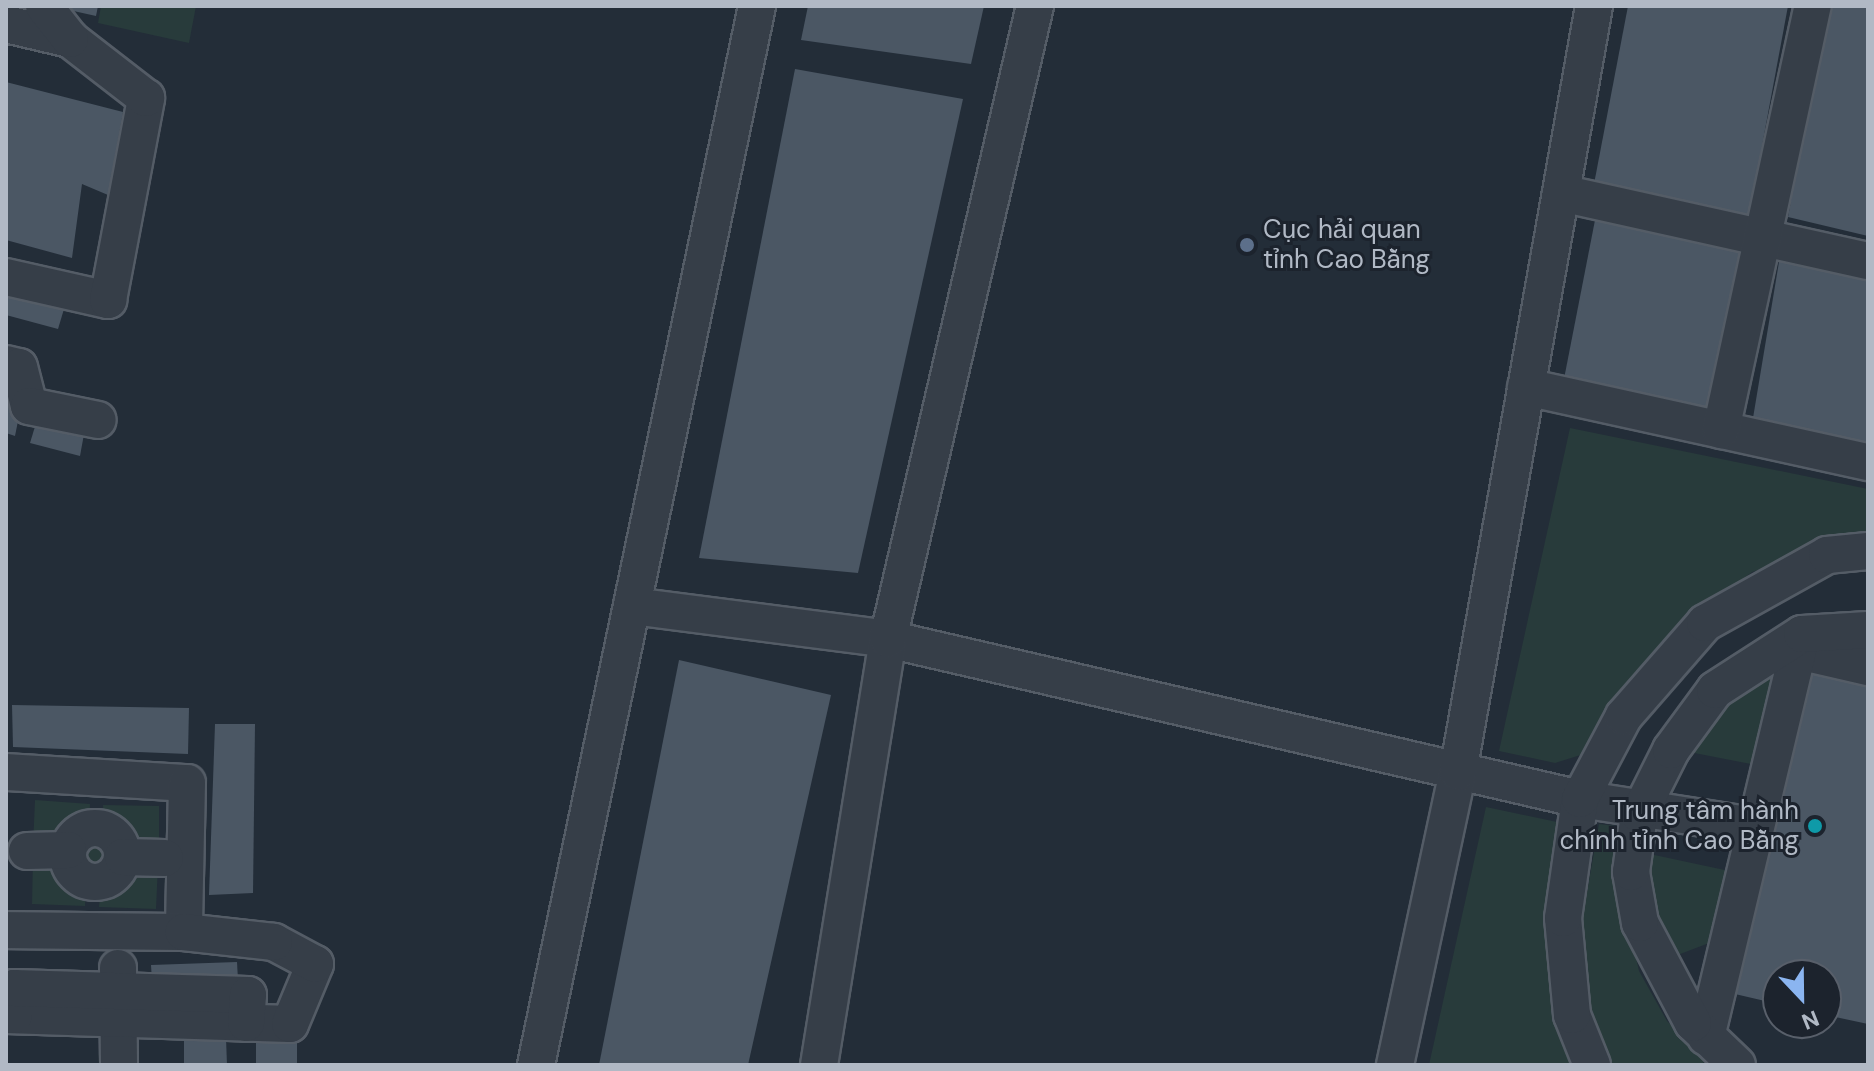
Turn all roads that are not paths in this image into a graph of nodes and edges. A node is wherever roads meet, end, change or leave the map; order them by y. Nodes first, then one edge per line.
1 (44, 6) edge
2 (757, 6) edge
3 (1035, 6) edge
4 (1594, 6) edge
5 (1813, 6) edge
6 (6, 24) edge
7 (70, 39) junction
8 (1561, 193) junction
9 (1763, 238) junction
10 (1868, 261) edge
11 (6, 277) edge
12 (6, 364) edge
13 (1526, 387) junction
14 (98, 420) dead end
15 (1721, 430) junction
16 (1868, 462) edge
17 (1868, 551) edge
18 (632, 606) junction
19 (1868, 630) edge
20 (888, 639) junction
21 (1800, 643) junction
22 (1868, 667) edge
23 (6, 772) edge
24 (1458, 772) junction
25 (1580, 799) junction
26 (1641, 810) junction
27 (1754, 826) junction
28 (68, 850) junction
29 (27, 851) dead end
30 (123, 857) junction
31 (165, 858) dead end
32 (6, 930) edge
33 (184, 932) junction
34 (118, 994) junction
35 (15, 997) edge
36 (1706, 1037) junction
37 (119, 1065) edge
38 (536, 1065) edge
39 (819, 1065) edge
40 (1395, 1065) edge
41 (1592, 1065) edge
42 (1737, 1065) edge

1 - 7 street
2 - 18 street
3 - 20 street
4 - 8 street
5 - 9 street
6 - 7 street
7 - 11 street
8 - 9 street
8 - 13 street
9 - 10 street
9 - 15 street
12 - 14 street
13 - 15 street
13 - 24 street
15 - 16 street
17 - 25 street
18 - 20 street
18 - 38 street
19 - 21 street
20 - 24 street
20 - 39 street
21 - 22 street
21 - 26 street
21 - 27 street
23 - 33 street
24 - 25 street
24 - 40 street
25 - 26 street
25 - 41 street
26 - 27 street
26 - 36 street
27 - 36 street
28 - 29 street
28 - 30 street
28 - 30 street
30 - 31 street
32 - 33 street
33 - 34 street
34 - 35 street
34 - 37 street
36 - 42 street

